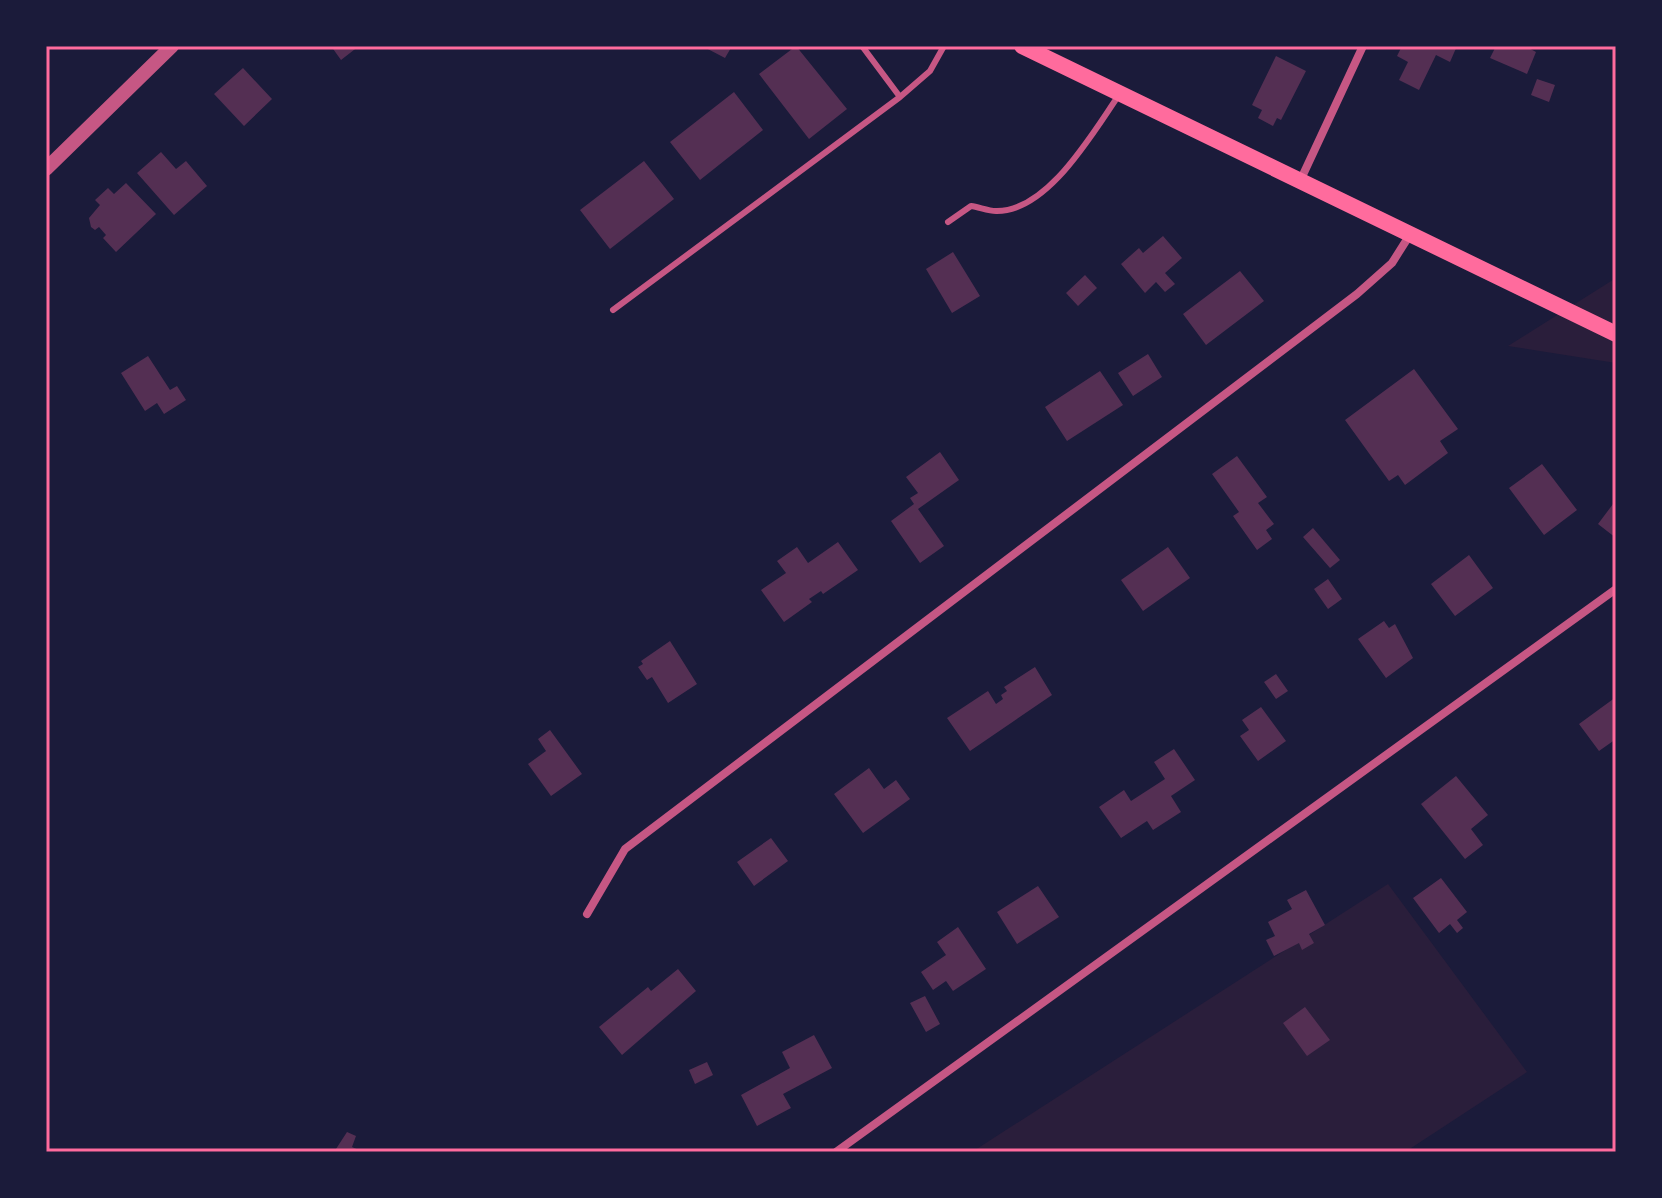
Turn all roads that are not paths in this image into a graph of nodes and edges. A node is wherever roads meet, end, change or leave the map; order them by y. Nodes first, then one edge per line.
1 (172, 46) edge
2 (862, 46) edge
3 (944, 46) edge
4 (1022, 46) edge
5 (1363, 46) edge
6 (1121, 92) junction
7 (900, 97) junction
8 (46, 169) edge
9 (1301, 179) junction
10 (948, 222) dead end
11 (1412, 233) junction
12 (613, 310) dead end
13 (1616, 334) edge
14 (1616, 589) edge
15 (587, 914) dead end
16 (836, 1152) edge

1 - 8 street
2 - 7 lane
3 - 7 lane
4 - 6 main road
5 - 9 street
6 - 9 main road
6 - 10 lane
7 - 12 lane
9 - 11 main road
11 - 13 main road
11 - 15 street
14 - 16 street

